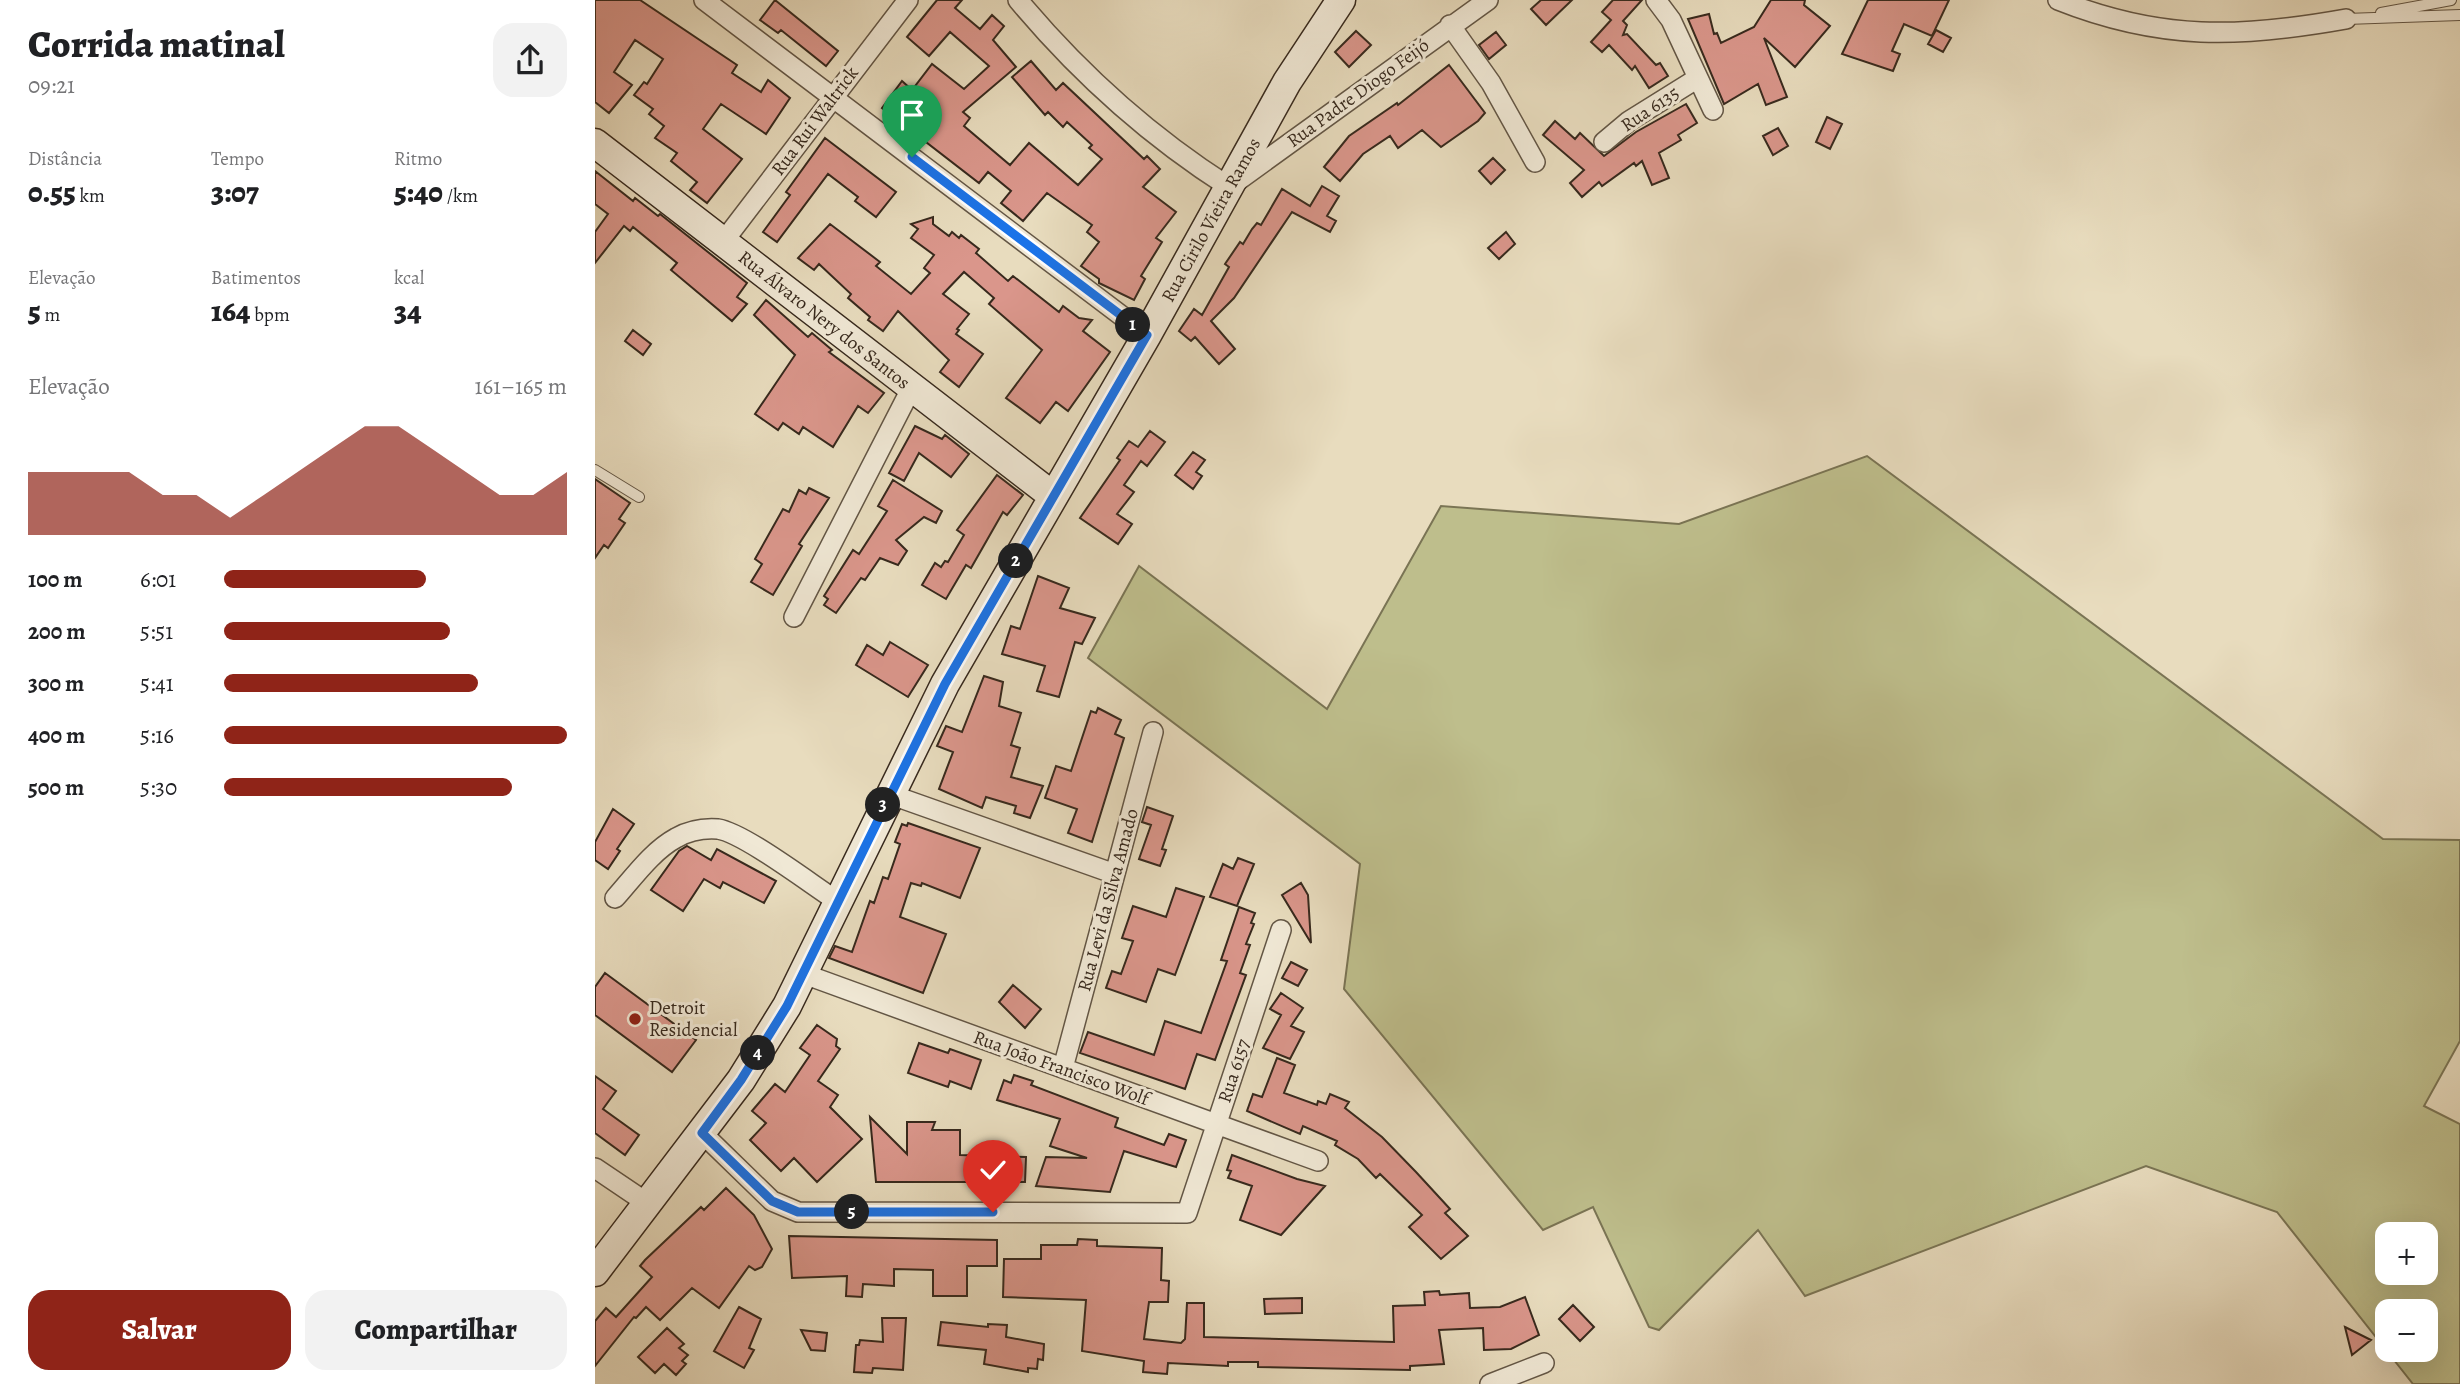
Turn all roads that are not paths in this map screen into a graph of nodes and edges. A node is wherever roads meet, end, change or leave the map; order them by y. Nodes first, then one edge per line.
1 (705, 0) edge
2 (908, 0) edge
3 (1018, 0) edge
4 (1341, 0) edge
5 (1488, 0) edge
6 (1656, 0) edge
7 (2059, 0) edge
8 (2451, 0) edge
9 (2460, 15) edge
10 (2346, 19) junction
11 (1450, 25) junction
12 (1698, 78) junction
13 (833, 97) junction
14 (1713, 110) dead end
15 (1604, 142) dead end
16 (595, 143) edge
17 (1535, 162) dead end
18 (1229, 187) junction
19 (723, 242) junction
20 (1147, 335) junction
21 (912, 387) junction
22 (595, 470) edge
23 (1053, 496) junction
24 (639, 497) dead end
25 (794, 617) dead end
26 (1153, 732) dead end
27 (889, 794) junction
28 (1115, 874) junction
29 (615, 898) dead end
30 (837, 901) junction
31 (1281, 930) dead end
32 (804, 974) junction
33 (1063, 1068) junction
34 (1216, 1125) junction
35 (702, 1133) junction
36 (1318, 1161) dead end
37 (595, 1168) edge
38 (647, 1203) junction
39 (595, 1272) edge
40 (1544, 1363) dead end
41 (1490, 1384) edge

1 - 13 street
2 - 13 street, Rua Rui Waltrick
3 - 18 street
4 - 18 main road, Rua Cirilo Vieira Ramos
5 - 11 street, Rua Padre Diogo Feijó
6 - 12 street
7 - 10 street
8 - 10 lane
9 - 10 lane
11 - 17 street
11 - 18 street, Rua Padre Diogo Feijó
12 - 14 street
12 - 15 street, Rua 6135
13 - 19 street, Rua Rui Waltrick
13 - 20 street
16 - 19 main road, Rua Álvaro Nery dos Santos
18 - 20 main road, Rua Cirilo Vieira Ramos
19 - 21 main road, Rua Álvaro Nery dos Santos
20 - 23 main road, Rua Cirilo Vieira Ramos
21 - 23 main road, Rua Álvaro Nery dos Santos
21 - 25 street
22 - 24 lane
23 - 27 main road, Rua Cirilo Vieira Ramos
26 - 28 street, Rua Levi da Silva Amado
27 - 28 street
27 - 30 main road, Rua Cirilo Vieira Ramos
28 - 33 street, Rua Levi da Silva Amado
29 - 30 street
30 - 32 main road, Rua Cirilo Vieira Ramos
31 - 34 street, Rua 6157
32 - 33 street, Rua João Francisco Wolf
32 - 35 main road, Rua Cirilo Vieira Ramos
33 - 34 street, Rua João Francisco Wolf
34 - 35 street, Rua 6157
34 - 36 street, Rua João Francisco Wolf
35 - 38 main road, Rua Cirilo Vieira Ramos
37 - 38 street
38 - 39 main road, Rua Cirilo Vieira Ramos
40 - 41 street

